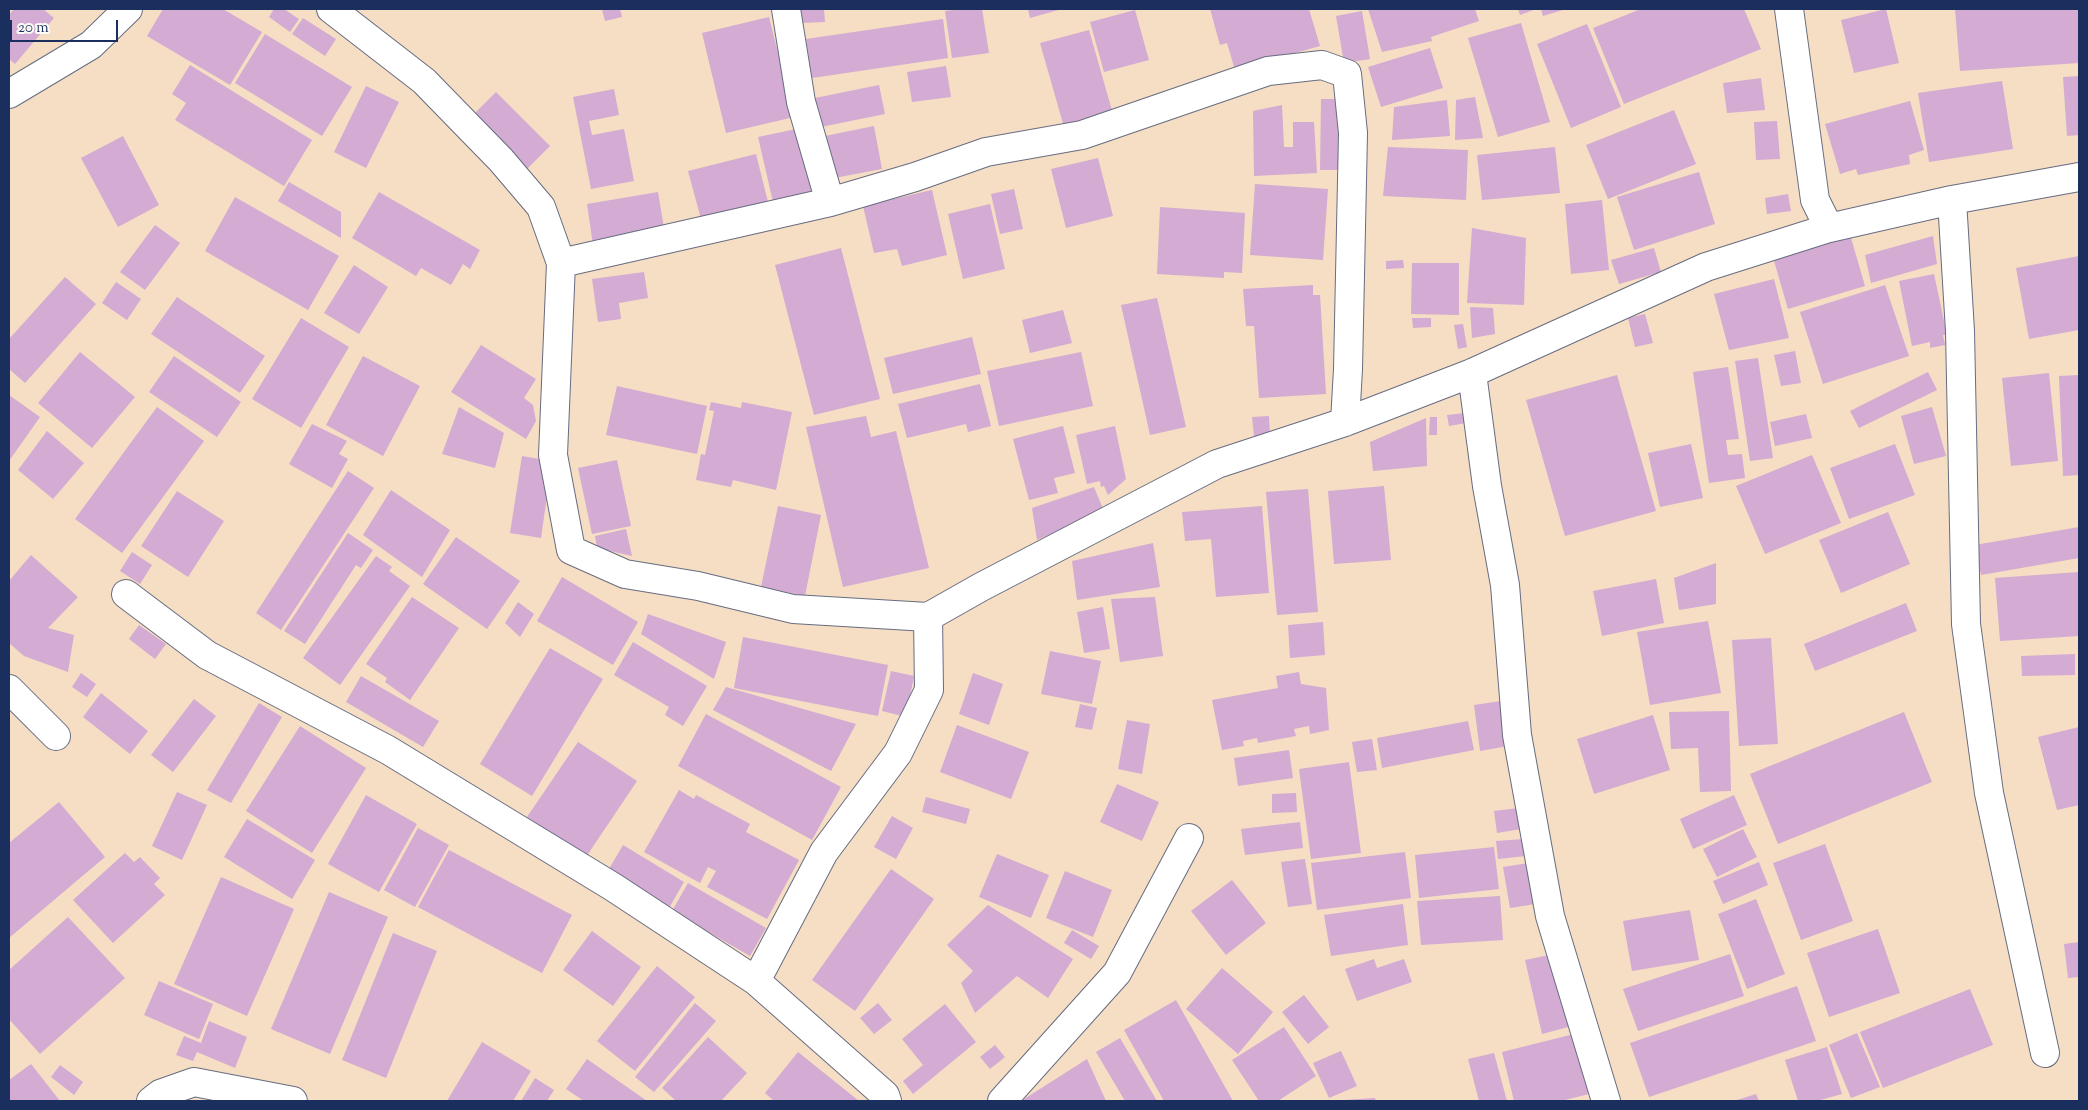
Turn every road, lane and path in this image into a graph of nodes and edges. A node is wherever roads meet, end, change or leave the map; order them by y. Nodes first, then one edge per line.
1 (128, 9) edge
2 (331, 9) edge
3 (786, 9) edge
4 (1790, 9) edge
5 (9, 94) edge
6 (2079, 177) edge
7 (1952, 200) junction
8 (830, 202) junction
9 (1829, 228) junction
10 (561, 262) junction
11 (1472, 373) junction
12 (1345, 422) junction
13 (126, 594) dead end
14 (928, 618) junction
15 (9, 689) edge
16 (56, 736) dead end
17 (1189, 838) dead end
18 (756, 981) junction
19 (2045, 1053) dead end
20 (151, 1101) edge
21 (293, 1101) edge
22 (887, 1101) edge
23 (1002, 1101) edge
24 (1606, 1101) edge

1 - 5 street
2 - 10 street
3 - 8 street
4 - 9 street
6 - 7 street
7 - 9 street
7 - 19 street
8 - 10 street
8 - 12 street
9 - 11 street
10 - 14 street
11 - 12 street
11 - 24 street
12 - 14 street
13 - 18 street
14 - 18 street
15 - 16 street
17 - 23 street
18 - 22 street
20 - 21 street

